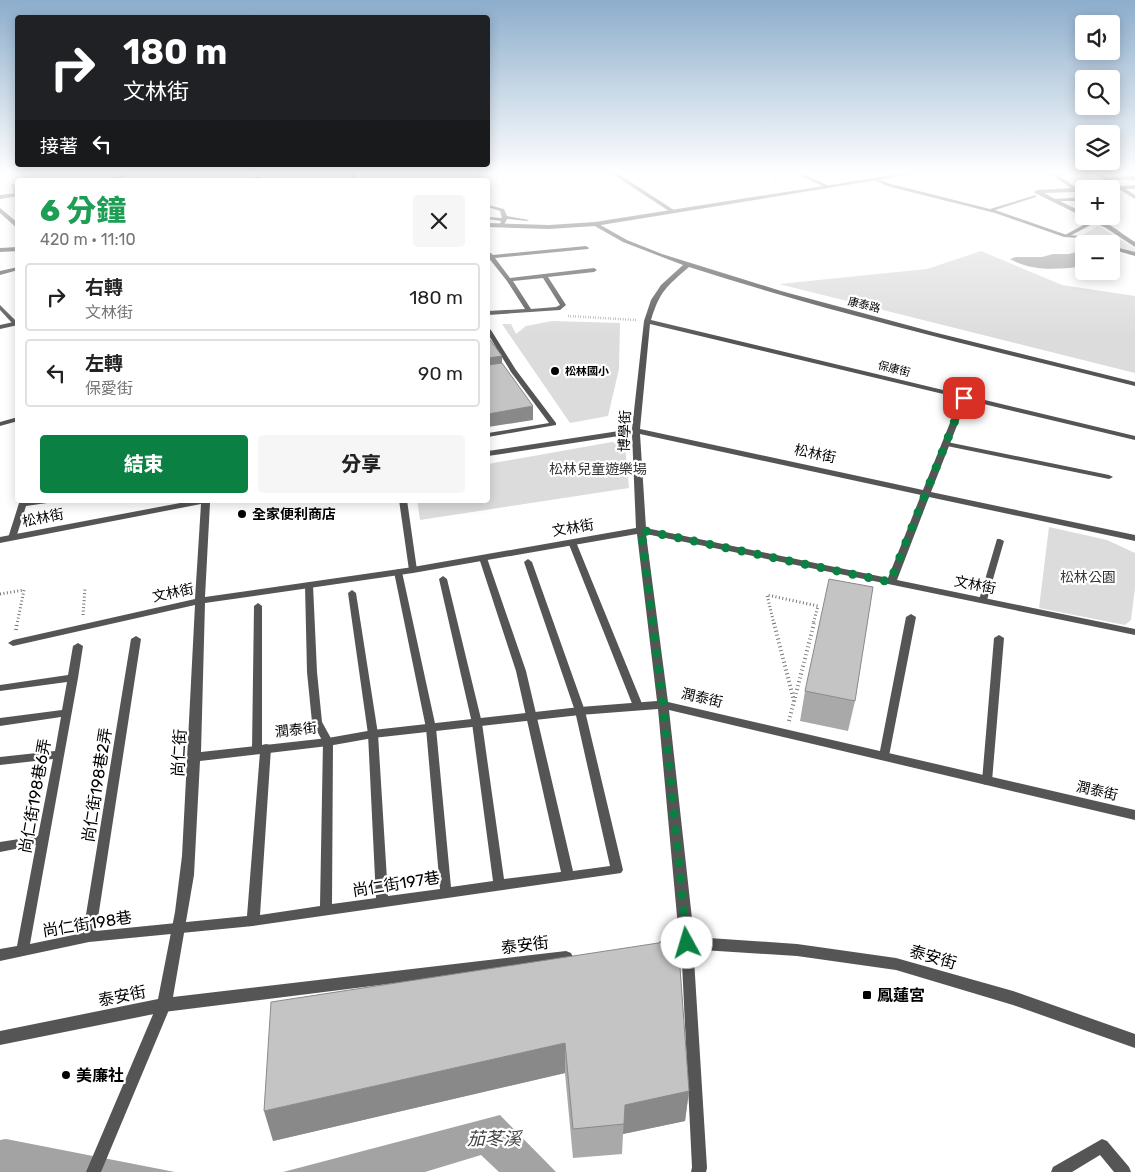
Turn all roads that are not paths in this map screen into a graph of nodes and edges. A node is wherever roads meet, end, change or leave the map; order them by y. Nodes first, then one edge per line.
1 (600, 228) edge
2 (1042, 228) edge
3 (1083, 228) edge
4 (1109, 228) edge
5 (1066, 236) junction
6 (1075, 237) edge
7 (1135, 245) edge
8 (586, 248) dead end
9 (15, 249) edge
10 (0, 250) edge
11 (1120, 250) edge
12 (1135, 254) edge
13 (490, 255) edge
14 (490, 257) edge
15 (688, 264) junction
16 (15, 269) edge
17 (594, 270) dead end
18 (0, 273) edge
19 (546, 276) junction
20 (509, 280) junction
21 (0, 307) edge
22 (528, 309) junction
23 (490, 313) edge
24 (647, 321) junction
25 (15, 322) edge
26 (15, 323) edge
27 (0, 327) edge
28 (490, 333) edge
29 (513, 371) junction
30 (504, 372) edge
31 (1135, 384) edge
32 (964, 398) junction
33 (15, 420) edge
34 (0, 423) edge
35 (636, 431) junction
36 (490, 435) edge
37 (1135, 438) edge
38 (947, 444) junction
39 (490, 454) edge
40 (1109, 477) dead end
41 (927, 492) junction
42 (24, 503) edge
43 (192, 503) edge
44 (207, 503) edge
45 (403, 503) edge
46 (641, 530) junction
47 (12, 538) junction
48 (1135, 538) edge
49 (0, 540) edge
50 (1000, 541) dead end
51 (572, 542) junction
52 (483, 558) junction
53 (528, 562) dead end
54 (413, 570) junction
55 (398, 572) junction
56 (443, 579) dead end
57 (890, 582) junction
58 (308, 585) junction
59 (352, 593) dead end
60 (983, 600) junction
61 (200, 602) junction
62 (258, 606) dead end
63 (911, 618) dead end
64 (1135, 632) edge
65 (999, 638) dead end
66 (136, 639) dead end
67 (13, 643) road end
68 (78, 646) dead end
69 (73, 678) junction
70 (0, 688) edge
71 (663, 704) junction
72 (638, 706) junction
73 (580, 711) junction
74 (67, 713) junction
75 (531, 717) junction
76 (0, 722) edge
77 (477, 723) junction
78 (431, 728) junction
79 (373, 734) junction
80 (328, 742) junction
81 (261, 749) junction
82 (59, 754) junction
83 (884, 756) junction
84 (195, 757) junction
85 (0, 761) edge
86 (987, 781) junction
87 (1135, 815) edge
88 (44, 839) junction
89 (0, 847) edge
90 (568, 876) junction
91 (499, 885) junction
92 (446, 893) junction
93 (382, 903) junction
94 (326, 911) junction
95 (253, 921) junction
96 (180, 928) junction
97 (90, 937) junction
98 (687, 943) junction
99 (648, 948) edge
100 (22, 951) junction
101 (0, 955) edge
102 (579, 956) edge
103 (164, 1005) junction
104 (0, 1038) edge
105 (1135, 1041) edge
106 (699, 1170) edge
107 (93, 1172) edge
108 (1058, 1172) edge
109 (1124, 1172) edge

1 - 15 street, 康泰路
2 - 5 lane
3 - 5 street
4 - 7 street
5 - 6 lane
8 - 13 lane
9 - 10 street
11 - 12 lane
14 - 20 lane
15 - 24 street, 博學街
15 - 31 street, 康泰路
16 - 18 lane
17 - 19 lane
19 - 20 lane
19 - 22 lane
20 - 22 lane
21 - 25 lane
22 - 23 lane
24 - 32 street, 保康街
24 - 35 street, 博學街
26 - 27 street
28 - 29 lane
29 - 30 lane
29 - 36 lane
32 - 37 street, 保康街
32 - 38 street
33 - 34 lane
35 - 39 street, 松林街
35 - 41 street, 松林街
35 - 46 street, 博學街
38 - 40 lane
38 - 41 street
41 - 48 street, 松林街
41 - 57 street
42 - 47 lane
43 - 47 street, 松林街
44 - 61 street, 尚仁街
45 - 54 lane
46 - 51 street, 文林街
46 - 57 street, 文林街
46 - 71 street, 博學街
47 - 49 street, 松林街
50 - 60 lane
51 - 52 street, 文林街
51 - 72 lane
52 - 54 street, 文林街
52 - 75 lane
53 - 73 lane
54 - 55 street, 文林街
55 - 58 street, 文林街
55 - 78 lane
56 - 77 lane
57 - 60 street, 文林街
58 - 61 street, 文林街
58 - 80 lane
59 - 79 lane
60 - 64 street, 文林街
61 - 67 street, 文林街
61 - 84 street, 尚仁街
62 - 81 lane
63 - 83 lane
65 - 86 lane
66 - 97 lane, 尚仁街198巷2弄
68 - 69 lane, 尚仁街198巷6弄
69 - 70 lane
69 - 74 lane, 尚仁街198巷6弄
71 - 72 street, 潤泰街
71 - 83 street, 潤泰街
71 - 98 street, 博學街
72 - 73 street, 潤泰街
73 - 75 street, 潤泰街
73 - 90 lane, 尚仁街197巷
74 - 76 lane
74 - 82 lane, 尚仁街198巷6弄
75 - 77 street, 潤泰街
75 - 90 lane
77 - 78 street, 潤泰街
77 - 91 lane
78 - 79 street, 潤泰街
78 - 92 lane
79 - 80 street, 潤泰街
79 - 93 lane
80 - 81 street, 潤泰街
80 - 94 lane
81 - 84 street, 潤泰街
81 - 95 lane
82 - 85 lane
82 - 88 lane, 尚仁街198巷6弄
83 - 86 street, 潤泰街
84 - 96 street, 尚仁街
86 - 87 street, 潤泰街
88 - 89 lane
88 - 100 lane, 尚仁街198巷6弄
90 - 91 lane, 尚仁街197巷
91 - 92 lane, 尚仁街197巷
92 - 93 lane, 尚仁街197巷
93 - 94 lane, 尚仁街197巷
94 - 95 lane, 尚仁街197巷
95 - 96 lane, 尚仁街197巷
96 - 97 lane, 尚仁街198巷
96 - 103 street, 尚仁街
97 - 100 lane, 尚仁街198巷
98 - 99 street, 泰安街
98 - 105 street, 泰安街
98 - 106 lane
100 - 101 lane, 尚仁街198巷
102 - 103 street, 泰安街
103 - 104 street, 泰安街
103 - 107 lane
108 - 109 lane

